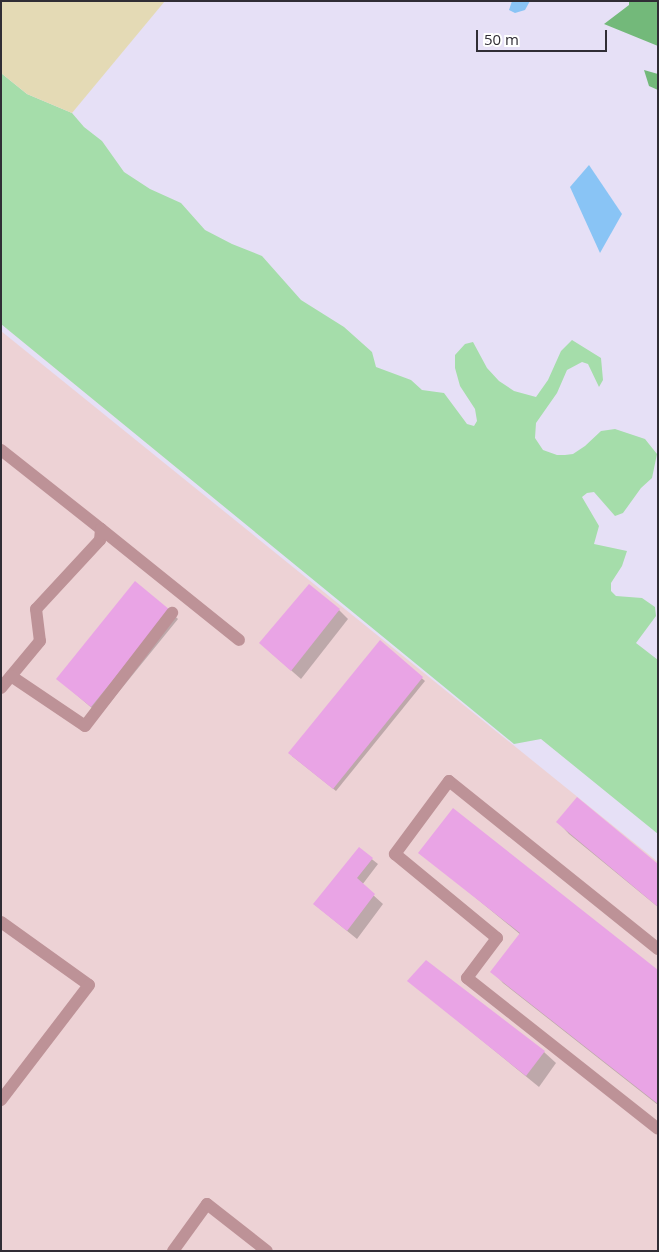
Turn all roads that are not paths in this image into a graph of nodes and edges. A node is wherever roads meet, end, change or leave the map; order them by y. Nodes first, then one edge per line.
1 (1, 450) edge
2 (101, 529) junction
3 (172, 613) dead end
4 (239, 640) dead end
5 (11, 676) junction
6 (1, 688) edge
7 (1, 922) edge
8 (658, 949) edge
9 (1, 1100) edge
10 (658, 1129) edge
11 (173, 1251) edge
12 (266, 1251) edge

1 - 2 lane
2 - 4 lane
2 - 5 lane
3 - 5 lane
5 - 6 lane
7 - 9 lane
8 - 10 lane
11 - 12 lane

